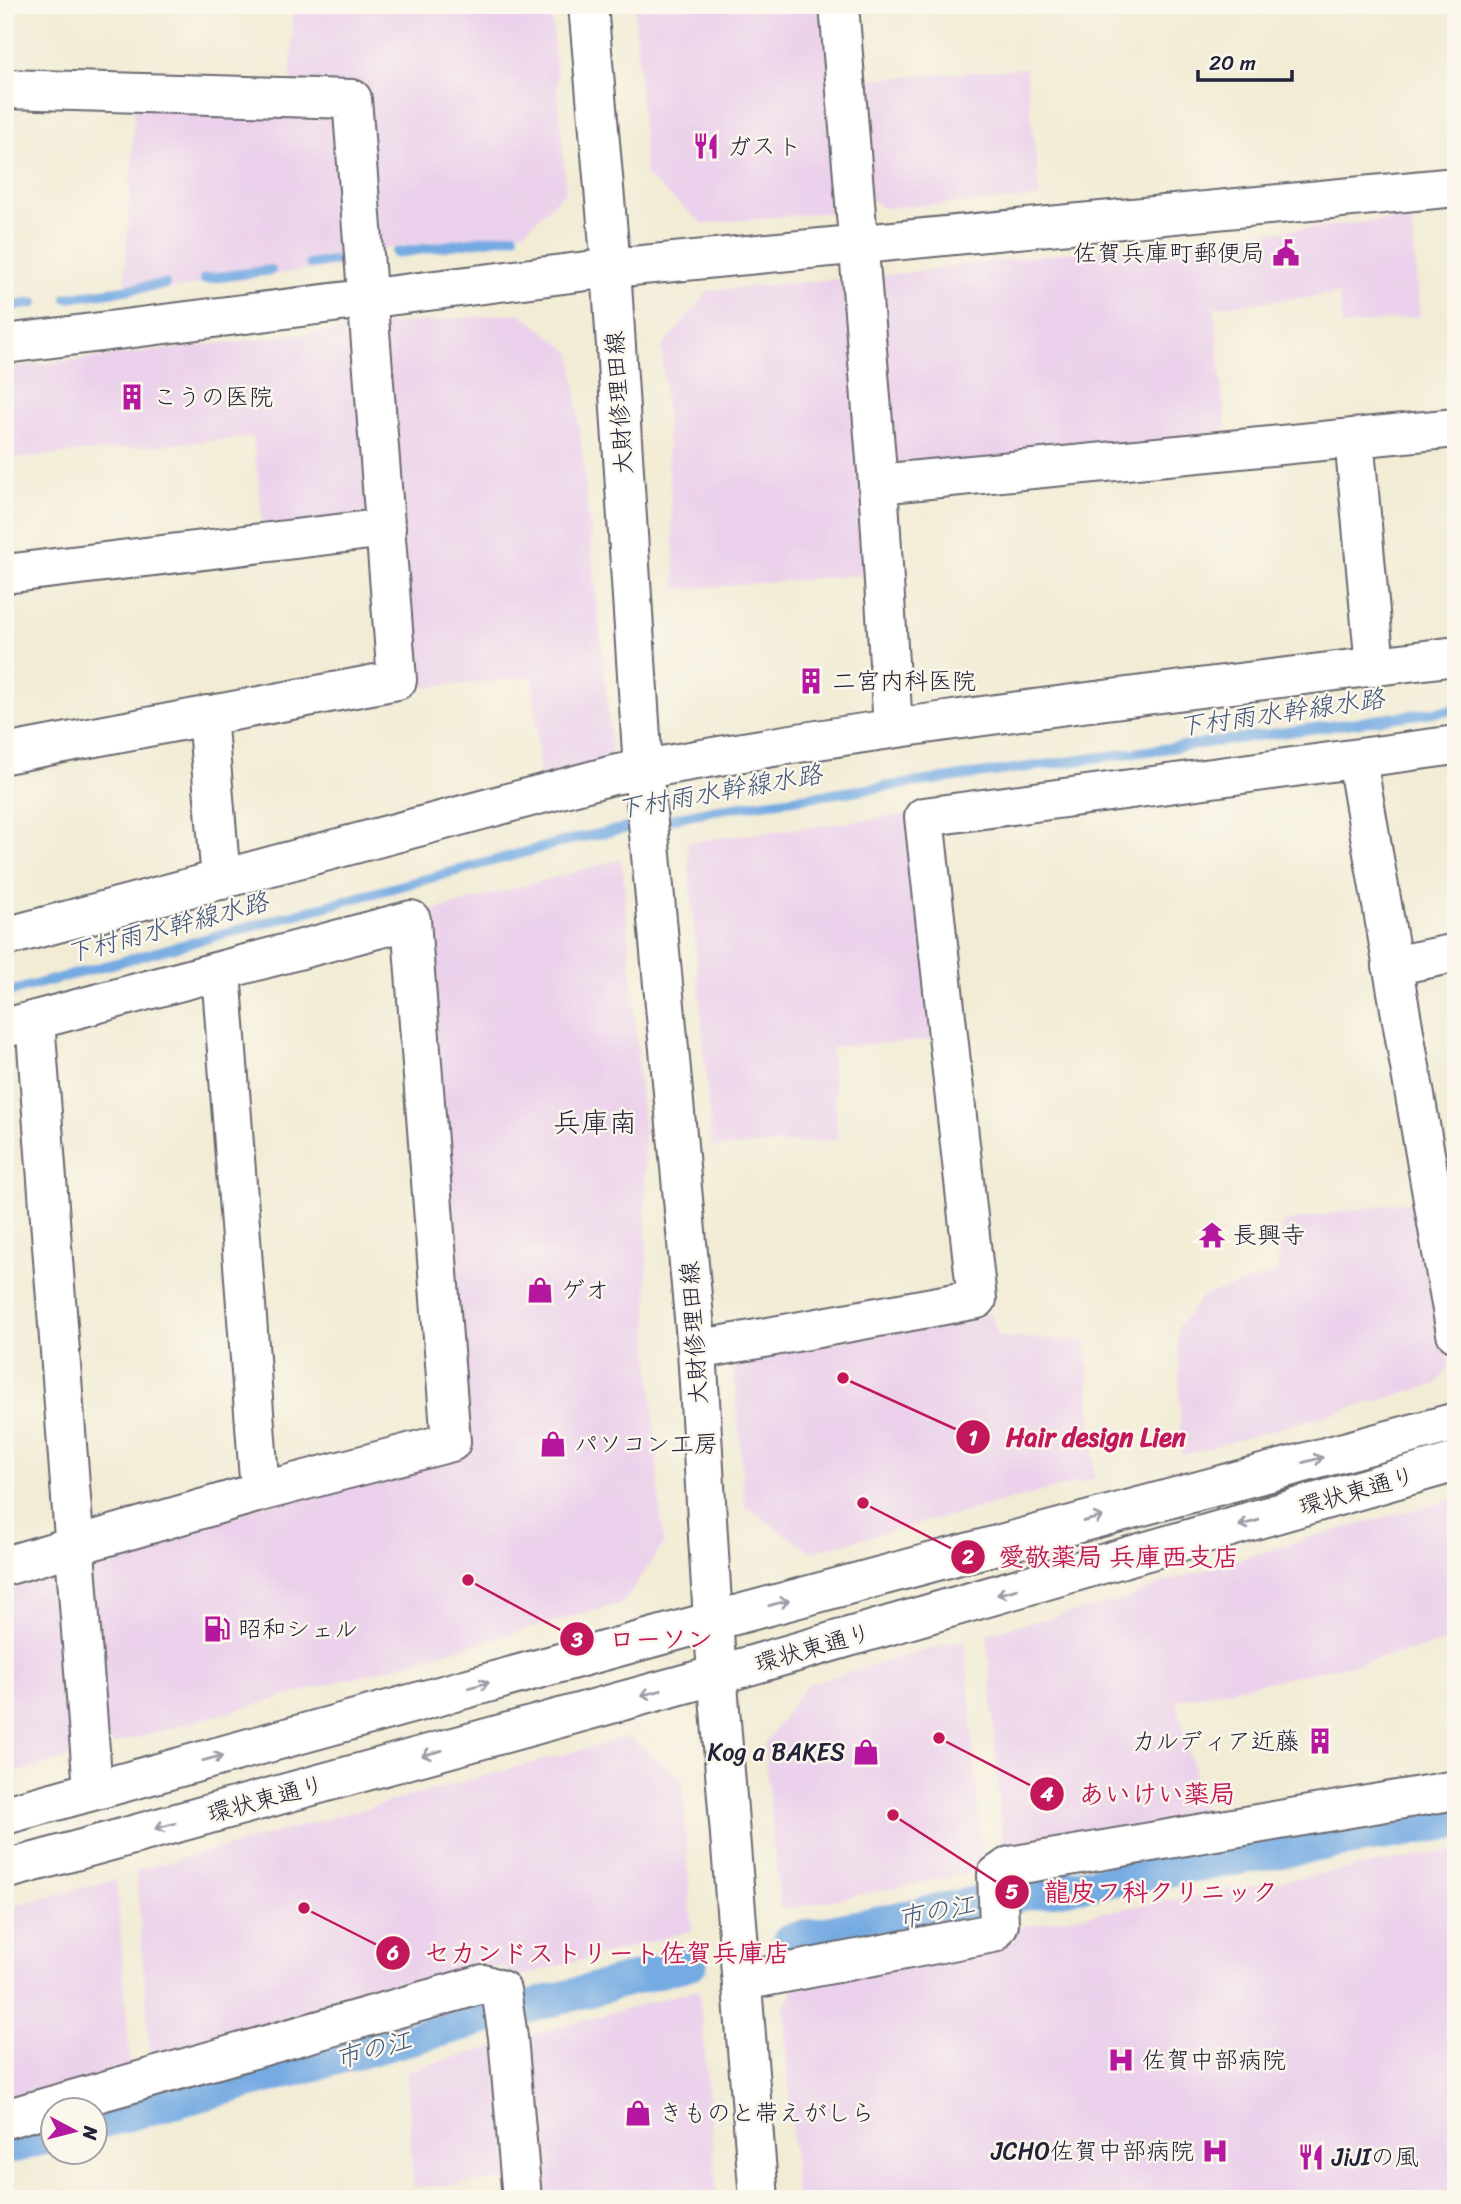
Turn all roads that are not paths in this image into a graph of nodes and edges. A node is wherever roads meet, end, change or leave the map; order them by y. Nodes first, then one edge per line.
1 (588, 5) edge
2 (839, 5) edge
3 (5, 89) edge
4 (1456, 187) edge
5 (858, 245) junction
6 (611, 268) junction
7 (368, 299) junction
8 (5, 344) edge
9 (1456, 428) edge
10 (1354, 438) junction
11 (878, 484) junction
12 (386, 528) junction
13 (5, 574) edge
14 (1456, 656) edge
15 (1375, 667) junction
16 (207, 715) junction
17 (893, 728) junction
18 (1456, 745) edge
19 (5, 754) edge
20 (1357, 760) junction
21 (645, 786) junction
22 (221, 880) junction
23 (5, 937) edge
24 (1456, 953) edge
25 (1392, 966) junction
26 (221, 971) junction
27 (20, 1024) edge
28 (1442, 1172) edge
29 (1456, 1333) edge
30 (697, 1350) junction
31 (1456, 1422) edge
32 (1456, 1462) edge
33 (260, 1492) junction
34 (76, 1547) junction
35 (5, 1566) edge
36 (713, 1621) junction
37 (717, 1675) junction
38 (93, 1790) junction
39 (1456, 1790) edge
40 (5, 1815) edge
41 (5, 1870) edge
42 (743, 1981) junction
43 (5, 2119) edge
44 (522, 2199) edge
45 (759, 2199) edge

1 - 6 street, 大財修理田線
2 - 5 street
3 - 7 street
4 - 5 street
5 - 6 street
5 - 11 street
6 - 7 street
6 - 21 street, 大財修理田線
7 - 8 street
7 - 12 street
9 - 10 street
10 - 11 street
10 - 15 street
11 - 17 street
12 - 13 street
12 - 16 street
14 - 15 street
15 - 17 street
16 - 19 street
16 - 22 street
17 - 21 street
18 - 20 street
20 - 25 street
20 - 30 street
21 - 22 street
21 - 30 street, 大財修理田線
22 - 23 street
24 - 25 street
25 - 28 street
26 - 27 street
26 - 33 street
26 - 33 street
27 - 34 street
28 - 29 street
30 - 36 street, 大財修理田線
36 -> 31 street, 環状東通り
32 -> 37 street, 環状東通り
33 - 34 street
34 - 35 street
34 - 38 street
36 - 37 street, 大財修理田線
38 -> 36 street, 環状東通り
37 -> 41 street, 環状東通り
37 - 42 street, 大財修理田線
38 - 40 street, 環状東通り
39 - 42 street
42 - 45 street, 大財修理田線
43 - 44 street

